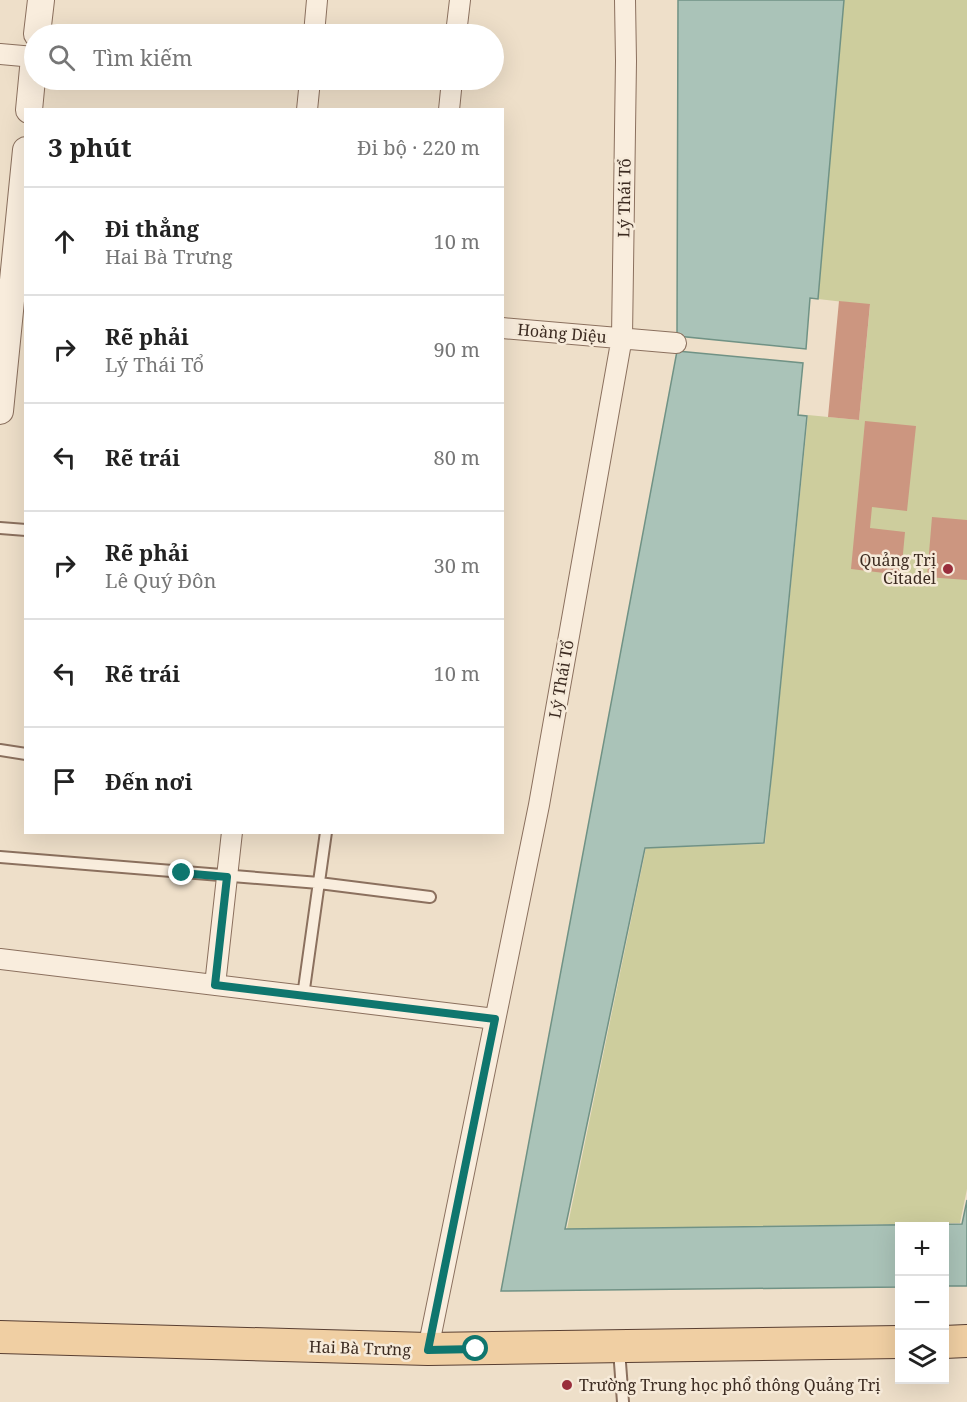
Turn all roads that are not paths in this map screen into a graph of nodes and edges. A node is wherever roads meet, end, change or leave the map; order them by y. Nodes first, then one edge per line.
1 (41, 0) edge
2 (317, 0) edge
3 (460, 0) edge
4 (625, 0) edge
5 (38, 24) edge
6 (315, 24) edge
7 (457, 24) edge
8 (0, 54) edge
9 (24, 57) edge
10 (32, 90) edge
11 (309, 90) edge
12 (451, 90) edge
13 (30, 108) edge
14 (307, 108) edge
15 (449, 108) edge
16 (24, 188) edge
17 (19, 283) edge
18 (504, 328) edge
19 (622, 338) junction
20 (676, 343) dead end
21 (0, 411) edge
22 (0, 528) edge
23 (24, 530) edge
24 (0, 750) edge
25 (24, 753) edge
26 (232, 834) edge
27 (326, 834) edge
28 (0, 857) edge
29 (227, 877) junction
30 (319, 883) junction
31 (430, 897) dead end
32 (0, 959) edge
33 (215, 985) junction
34 (303, 996) junction
35 (495, 1019) junction
36 (0, 1338) edge
37 (967, 1341) edge
38 (895, 1342) edge
39 (949, 1342) edge
40 (619, 1347) junction
41 (428, 1350) junction
42 (623, 1402) edge

1 - 5 street
2 - 6 street
3 - 7 street
4 - 19 street, Lý Thái Tổ
8 - 9 street
10 - 13 street
11 - 14 street
12 - 15 street
16 - 17 street
17 - 21 street
18 - 19 street, Hoàng Diệu
19 - 20 street, Hoàng Diệu
19 - 35 street, Lý Thái Tổ
22 - 23 lane
24 - 25 lane
26 - 29 street
27 - 30 lane
28 - 29 lane
29 - 30 lane
29 - 33 street
30 - 31 lane
30 - 34 lane
32 - 33 street
33 - 34 street
34 - 35 street
35 - 41 street, Lý Thái Tổ
36 - 41 main road, Hai Bà Trưng
37 - 39 main road
38 - 40 main road, Hai Bà Trưng
40 - 41 main road, Hai Bà Trưng
40 - 42 lane

